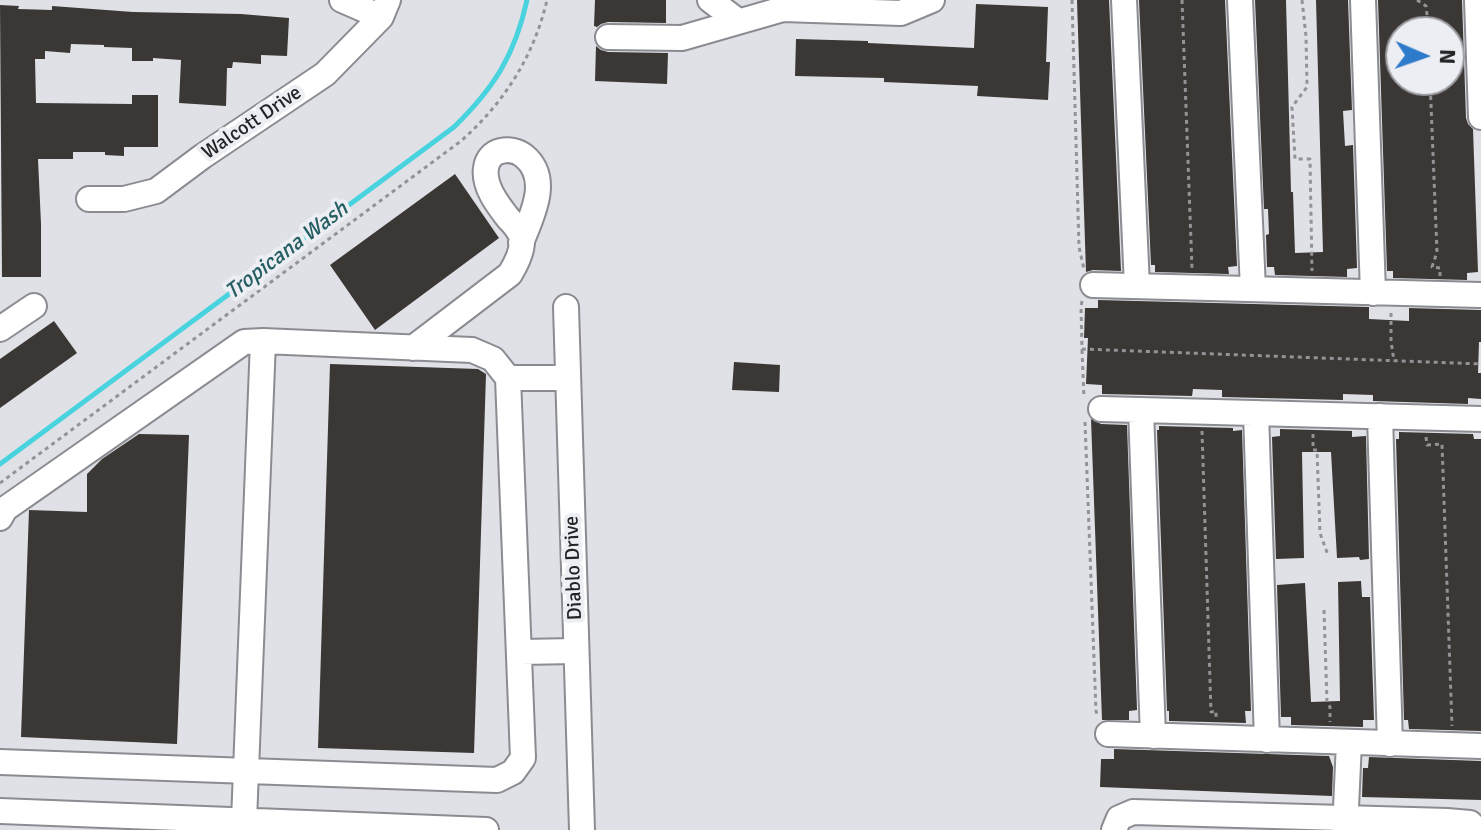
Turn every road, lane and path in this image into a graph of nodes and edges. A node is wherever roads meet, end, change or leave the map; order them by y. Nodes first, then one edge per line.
1 (342, 0) edge
2 (547, 0) edge
3 (710, 0) edge
4 (932, 0) edge
5 (1072, 0) edge
6 (1124, 0) edge
7 (1182, 0) edge
8 (1240, 0) edge
9 (1302, 0) edge
10 (1363, 0) edge
11 (1417, 0) edge
12 (1477, 0) edge
13 (384, 8) edge
14 (1427, 16) edge
15 (738, 21) junction
16 (608, 37) dead end
17 (1431, 96) edge
18 (1481, 117) edge
19 (89, 199) dead end
20 (521, 243) dead end
21 (1089, 285) junction
22 (1137, 286) junction
23 (1192, 288) junction
24 (1253, 289) junction
25 (1312, 291) junction
26 (1382, 293) junction
27 (1440, 294) junction
28 (1481, 295) edge
29 (34, 306) dead end
30 (566, 307) dead end
31 (0, 329) edge
32 (263, 341) junction
33 (413, 348) junction
34 (1082, 349) junction
35 (1394, 361) junction
36 (1481, 364) edge
37 (508, 378) junction
38 (568, 378) junction
39 (1101, 409) dead end
40 (1141, 410) junction
41 (1201, 411) junction
42 (1256, 413) junction
43 (1312, 415) junction
44 (1380, 416) junction
45 (1425, 418) junction
46 (1481, 419) edge
47 (0, 483) edge
48 (0, 518) edge
49 (1328, 555) dead end
50 (1324, 610) dead end
51 (576, 651) junction
52 (520, 652) junction
53 (1108, 734) joint
54 (1153, 736) junction
55 (1217, 738) junction
56 (1267, 740) junction
57 (1340, 742) junction
58 (1390, 744) junction
59 (1453, 746) junction
60 (1481, 746) edge
61 (0, 762) edge
62 (247, 772) junction
63 (0, 811) edge
64 (50, 821) edge
65 (244, 821) junction
66 (117, 823) edge
67 (1345, 824) edge
68 (1392, 825) edge
69 (410, 828) edge
70 (486, 830) edge
71 (582, 830) edge
72 (1114, 830) edge
73 (1477, 830) edge

1 - 13 street
2 - 47 path
3 - 15 street
4 - 15 street
5 - 21 path
6 - 22 street
7 - 23 path
8 - 24 street
9 - 25 path
10 - 26 street
11 - 14 path
12 - 18 street
13 - 19 street, Walcott Drive
15 - 16 street
17 - 27 path
20 - 33 street
21 - 22 street
21 - 34 path
22 - 23 street
23 - 24 street
24 - 25 street
25 - 26 street
26 - 27 street
26 - 35 path
27 - 28 street
29 - 31 street
30 - 38 street, Diablo Drive
32 - 33 street
32 - 48 street
32 - 62 street
33 - 37 street
34 - 35 path
34 - 53 path
35 - 36 path
37 - 38 street
37 - 52 street
38 - 51 street, Diablo Drive
39 - 40 street
40 - 41 street
40 - 54 street
41 - 42 street
41 - 55 path
42 - 43 street
42 - 56 street
43 - 44 street
43 - 49 path
44 - 45 street
44 - 58 street
45 - 46 street
45 - 59 path
50 - 57 path
51 - 52 street
51 - 71 street, Diablo Drive
52 - 62 street
53 - 54 street
54 - 55 street
55 - 56 street
56 - 57 street
57 - 58 street
57 - 67 street
58 - 59 street
59 - 60 street
61 - 62 street
62 - 65 street
63 - 64 street
64 - 66 street
65 - 66 street
65 - 69 street
67 - 68 street
67 - 72 street
68 - 73 street
69 - 70 street

